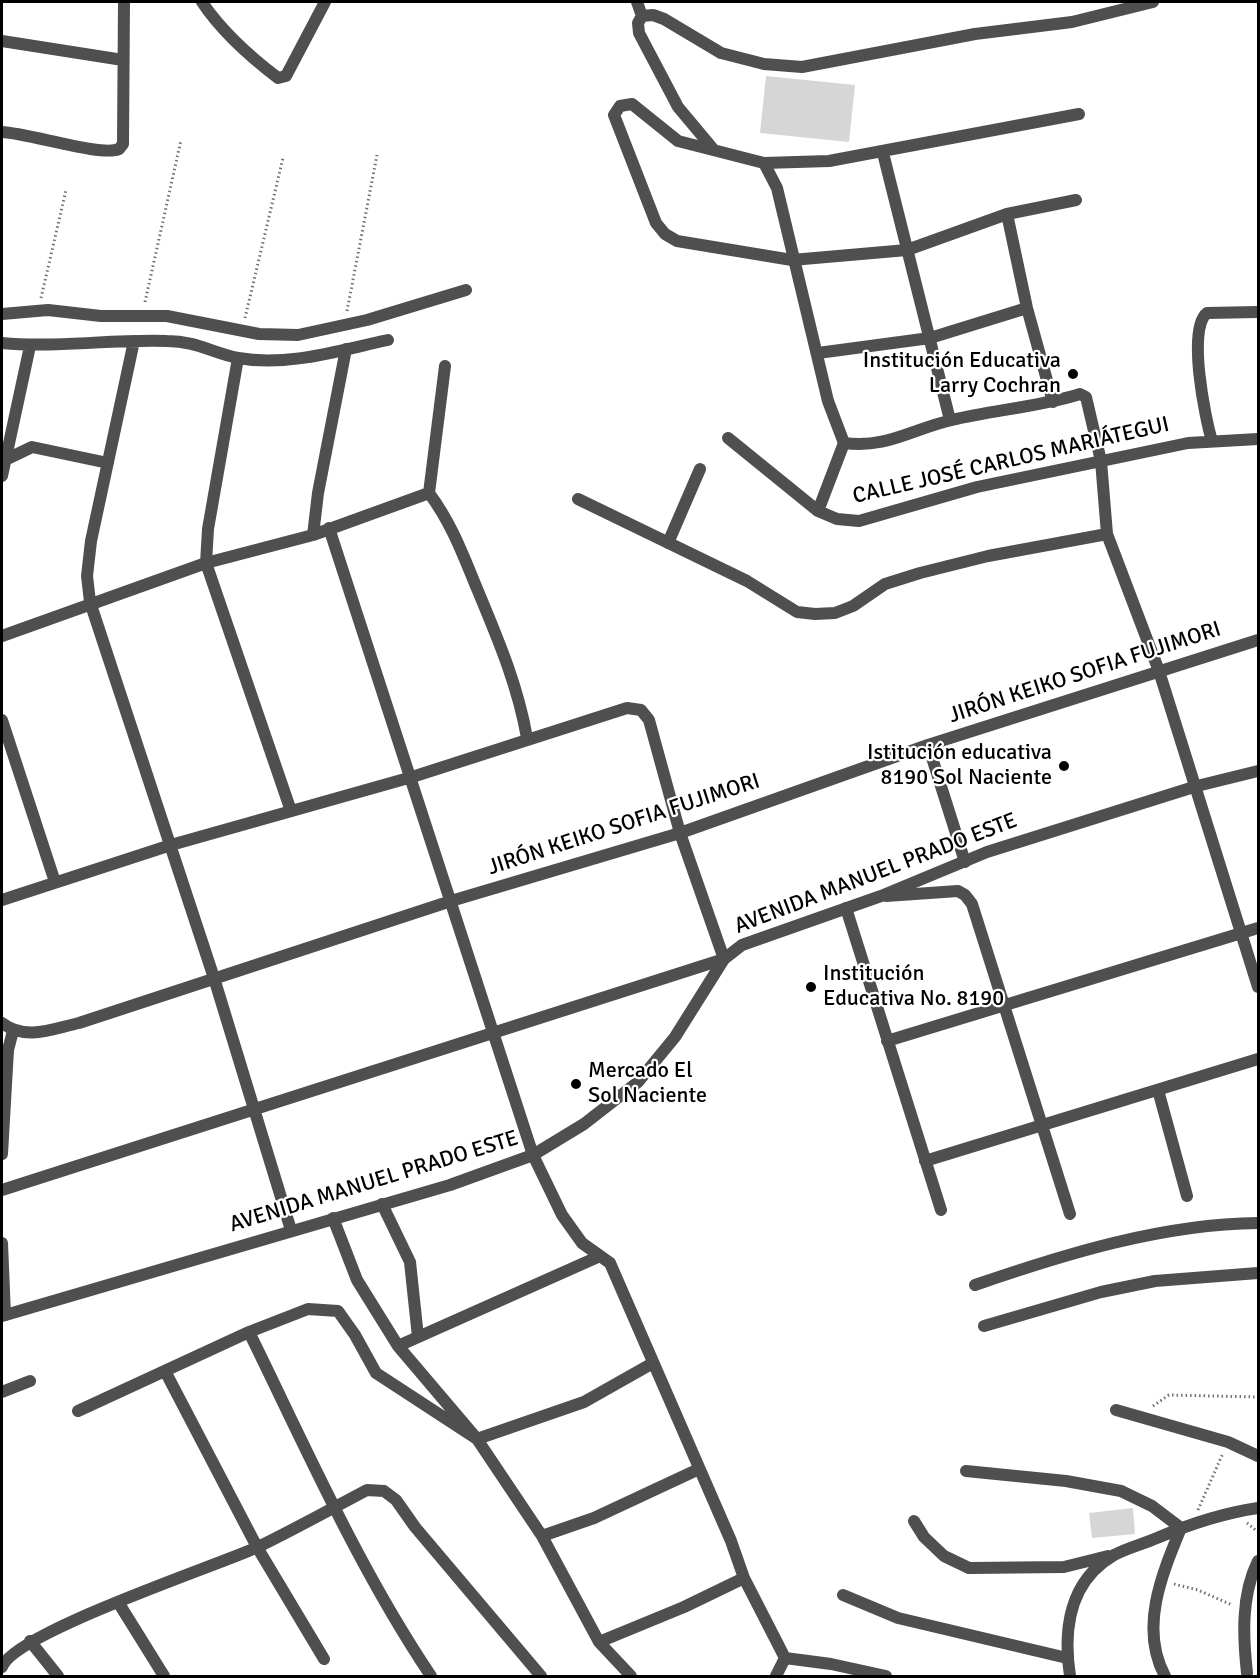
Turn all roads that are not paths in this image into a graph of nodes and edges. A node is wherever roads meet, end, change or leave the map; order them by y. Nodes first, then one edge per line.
1 (124, 2) edge
2 (202, 2) edge
3 (325, 2) edge
4 (637, 2) edge
5 (1153, 2) edge
6 (642, 16) junction
7 (2, 41) edge
8 (123, 60) junction
9 (1079, 114) dead end
10 (2, 132) edge
11 (714, 150) junction
12 (883, 153) junction
13 (764, 163) junction
14 (1076, 200) dead end
15 (1006, 214) junction
16 (907, 250) junction
17 (792, 260) junction
18 (466, 290) dead end
19 (1027, 308) junction
20 (1258, 312) edge
21 (2, 314) edge
22 (930, 338) junction
23 (388, 340) dead end
24 (134, 341) junction
25 (2, 344) edge
26 (30, 346) junction
27 (346, 349) junction
28 (818, 353) junction
29 (238, 358) junction
30 (445, 366) dead end
31 (1053, 402) junction
32 (950, 420) junction
33 (728, 438) dead end
34 (1258, 439) edge
35 (1212, 441) junction
36 (844, 443) junction
37 (5, 460) junction
38 (1101, 461) junction
39 (108, 463) junction
40 (700, 469) dead end
41 (2, 476) edge
42 (429, 493) junction
43 (578, 499) dead end
44 (818, 511) junction
45 (329, 528) junction
46 (1107, 534) junction
47 (313, 535) junction
48 (668, 543) junction
49 (206, 563) junction
50 (90, 602) junction
51 (2, 636) edge
52 (1258, 640) edge
53 (1159, 671) junction
54 (2, 720) edge
55 (526, 738) junction
56 (928, 745) junction
57 (1258, 771) edge
58 (412, 777) junction
59 (1197, 786) junction
60 (291, 811) junction
61 (680, 833) junction
62 (171, 845) junction
63 (965, 862) junction
64 (55, 882) junction
65 (881, 896) junction
66 (2, 900) edge
67 (452, 901) junction
68 (846, 908) junction
69 (1258, 928) edge
70 (1242, 933) junction
71 (724, 958) junction
72 (214, 978) junction
73 (1258, 987) edge
74 (1006, 1005) junction
75 (2, 1023) edge
76 (13, 1031) junction
77 (494, 1033) junction
78 (887, 1041) junction
79 (1258, 1059) edge
80 (1158, 1090) junction
81 (254, 1108) junction
82 (1042, 1125) junction
83 (2, 1154) edge
84 (533, 1155) junction
85 (925, 1161) junction
86 (2, 1190) edge
87 (1187, 1196) dead end
88 (382, 1204) junction
89 (941, 1210) dead end
90 (1070, 1214) dead end
91 (333, 1218) junction
92 (1258, 1223) edge
93 (291, 1230) junction
94 (2, 1243) edge
95 (600, 1256) junction
96 (1258, 1273) edge
97 (975, 1285) dead end
98 (3, 1315) edge
99 (984, 1326) dead end
100 (249, 1332) junction
101 (418, 1337) junction
102 (398, 1346) junction
103 (653, 1363) junction
104 (165, 1371) junction
105 (30, 1381) dead end
106 (2, 1392) edge
107 (1116, 1410) dead end
108 (78, 1411) dead end
109 (477, 1439) junction
110 (1258, 1456) edge
111 (699, 1469) junction
112 (966, 1471) dead end
113 (335, 1507) junction
114 (1258, 1508) edge
115 (914, 1521) dead end
116 (1181, 1528) junction
117 (542, 1536) junction
118 (257, 1547) junction
119 (1114, 1555) junction
120 (1258, 1562) edge
121 (744, 1578) junction
122 (843, 1595) dead end
123 (118, 1602) junction
124 (30, 1641) junction
125 (599, 1642) junction
126 (785, 1658) junction
127 (1067, 1658) junction
128 (324, 1659) dead end
129 (2, 1667) edge
130 (1247, 1673) dead end
131 (58, 1677) edge
132 (164, 1677) edge
133 (431, 1677) edge
134 (541, 1677) edge
135 (631, 1677) edge
136 (776, 1677) edge
137 (886, 1677) edge
138 (1070, 1677) edge
139 (1165, 1677) edge

1 - 8 street
2 - 3 street
4 - 6 street
5 - 6 street
6 - 11 street
7 - 8 street
8 - 10 street
9 - 12 street
11 - 13 street
11 - 17 street
12 - 13 street
12 - 16 street
13 - 17 street
14 - 15 street
15 - 16 street
15 - 19 street
16 - 17 street
16 - 22 street
17 - 28 street
18 - 21 street
19 - 22 street
19 - 31 street
20 - 35 street
22 - 28 street
22 - 32 street
23 - 27 street
24 - 26 street
24 - 29 street
24 - 39 street
25 - 26 street
26 - 37 street
27 - 29 street
27 - 47 street
28 - 36 street
29 - 49 street
30 - 42 street
31 - 32 street
31 - 38 street
32 - 36 street
33 - 44 street, CALLE JOSÉ CARLOS MARIÁTEGUI
34 - 35 street, CALLE JOSÉ CARLOS MARIÁTEGUI
35 - 38 street, CALLE JOSÉ CARLOS MARIÁTEGUI
36 - 44 street
37 - 39 street
37 - 41 street
38 - 44 street, CALLE JOSÉ CARLOS MARIÁTEGUI
38 - 46 street
39 - 50 street
40 - 48 street
42 - 45 street
42 - 55 street
43 - 48 street
45 - 47 street
45 - 58 street
46 - 48 street
46 - 53 street
47 - 49 street
49 - 50 street
49 - 60 street
50 - 51 street
50 - 62 street
52 - 53 street, JIRÓN KEIKO SOFIA FUJIMORI
53 - 56 street, JIRÓN KEIKO SOFIA FUJIMORI
53 - 59 street
54 - 64 street
55 - 58 street
55 - 61 street
56 - 61 street, JIRÓN KEIKO SOFIA FUJIMORI
56 - 63 street
57 - 59 street, AVENIDA MANUEL PRADO ESTE
58 - 60 street
58 - 67 street
59 - 63 street, AVENIDA MANUEL PRADO ESTE
59 - 70 street
60 - 62 street
61 - 67 street, JIRÓN KEIKO SOFIA FUJIMORI
61 - 71 street
62 - 64 street
62 - 72 street
63 - 65 street, AVENIDA MANUEL PRADO ESTE
64 - 66 street
65 - 68 street, AVENIDA MANUEL PRADO ESTE
65 - 74 street
67 - 72 street, JIRÓN KEIKO SOFIA FUJIMORI
67 - 77 street
68 - 71 street, AVENIDA MANUEL PRADO ESTE
68 - 78 street
69 - 70 street
70 - 73 street
70 - 74 street
71 - 77 street
71 - 84 street, AVENIDA MANUEL PRADO ESTE
72 - 76 street, JIRÓN KEIKO SOFIA FUJIMORI
72 - 81 street
74 - 78 street
74 - 82 street
75 - 76 street
76 - 83 street
77 - 81 street
77 - 84 street
78 - 85 street
79 - 80 street
80 - 82 street
80 - 87 street
81 - 86 street
81 - 93 street
82 - 85 street
82 - 90 street
84 - 88 street, AVENIDA MANUEL PRADO ESTE
84 - 95 street
85 - 89 street
88 - 91 street, AVENIDA MANUEL PRADO ESTE
88 - 101 street
91 - 93 street, AVENIDA MANUEL PRADO ESTE
91 - 102 street
92 - 97 street
93 - 98 street, AVENIDA MANUEL PRADO ESTE
94 - 98 street
95 - 101 street
95 - 103 street
96 - 99 street
100 - 104 street
100 - 109 street
100 - 113 street
101 - 102 street
102 - 109 street
103 - 109 street
103 - 111 street
104 - 108 street
104 - 118 street
105 - 106 street
107 - 110 street
109 - 117 street
111 - 117 street
111 - 121 street
112 - 116 street
113 - 118 street
113 - 133 street
113 - 134 street
114 - 116 street
115 - 119 street
116 - 119 street
116 - 139 street
117 - 125 street
118 - 123 street
118 - 128 street
119 - 127 street
120 - 130 street
121 - 125 street
121 - 126 street
122 - 127 street
123 - 124 street
123 - 132 street
124 - 129 street
124 - 131 street
125 - 135 street
126 - 136 street
126 - 137 street
127 - 138 street

